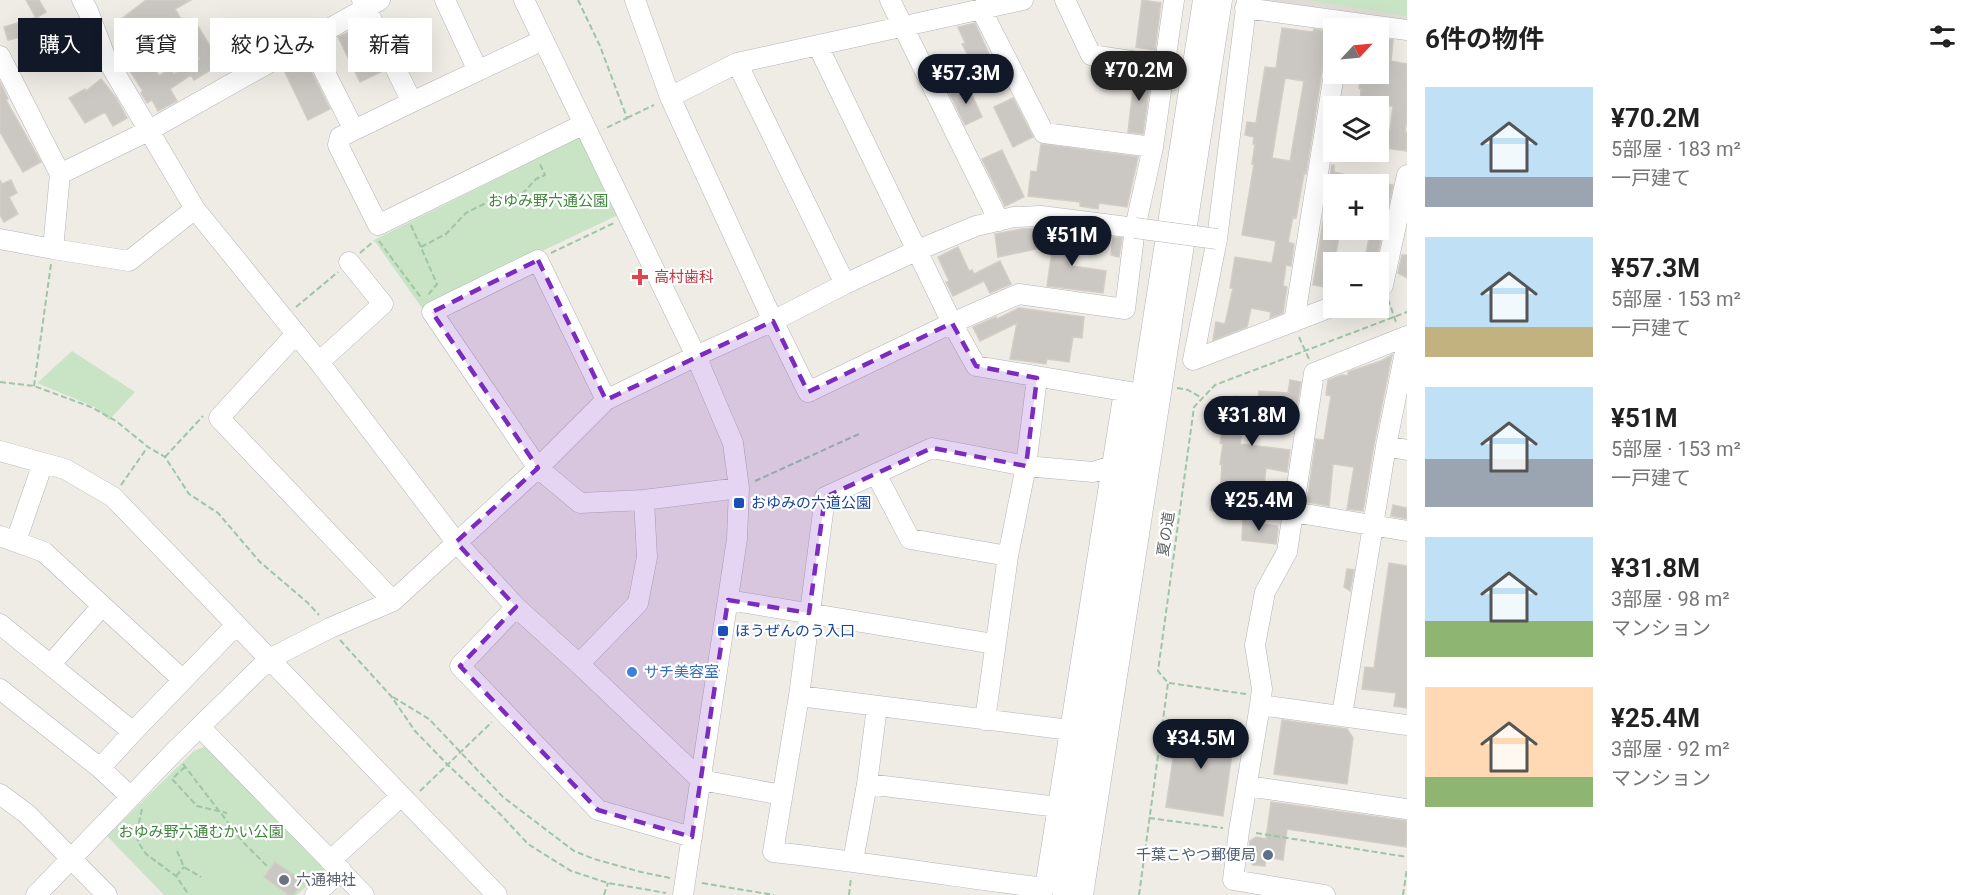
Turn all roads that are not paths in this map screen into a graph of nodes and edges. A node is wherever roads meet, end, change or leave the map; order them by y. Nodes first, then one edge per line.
1 (82, 0) edge
2 (445, 0) edge
3 (524, 0) edge
4 (635, 0) edge
5 (890, 0) edge
6 (1023, 0) edge
7 (1065, 0) edge
8 (1173, 0) edge
9 (1203, 0) edge
10 (1222, 0) edge
11 (369, 2) edge
12 (1246, 4) edge
13 (981, 9) junction
14 (1323, 21) edge
15 (336, 22) edge
16 (903, 26) junction
17 (1389, 29) edge
18 (1407, 30) edge
19 (543, 40) junction
20 (818, 46) junction
21 (0, 56) edge
22 (736, 63) junction
23 (1164, 66) junction
24 (478, 71) junction
25 (251, 72) edge
26 (325, 72) edge
27 (1332, 84) edge
28 (670, 97) junction
29 (412, 102) junction
30 (354, 130) junction
31 (587, 130) junction
32 (148, 131) junction
33 (1154, 147) junction
34 (60, 174) junction
35 (1407, 175) edge
36 (195, 209) junction
37 (999, 221) junction
38 (1135, 228) junction
39 (0, 239) edge
40 (1217, 239) junction
41 (53, 249) junction
42 (918, 250) junction
43 (1389, 252) edge
44 (349, 262) dead end
45 (845, 284) junction
46 (1323, 310) edge
47 (773, 321) junction
48 (1294, 322) junction
49 (952, 323) junction
50 (296, 334) junction
51 (1405, 338) edge
52 (696, 356) junction
53 (319, 362) junction
54 (1037, 378) junction
55 (1133, 393) junction
56 (606, 400) junction
57 (1386, 446) junction
58 (1407, 450) edge
59 (0, 451) edge
60 (43, 463) junction
61 (1026, 466) junction
62 (1112, 466) junction
63 (538, 468) junction
64 (876, 474) junction
65 (739, 488) junction
66 (644, 500) junction
67 (1293, 512) junction
68 (1373, 525) junction
69 (1407, 531) edge
70 (8, 538) edge
71 (456, 543) junction
72 (1008, 556) junction
73 (728, 600) junction
74 (393, 601) junction
75 (102, 606) junction
76 (516, 607) junction
77 (809, 613) junction
78 (0, 624) edge
79 (236, 625) junction
80 (994, 645) junction
81 (269, 659) junction
82 (51, 664) junction
83 (579, 664) junction
84 (183, 680) junction
85 (0, 689) edge
86 (799, 696) junction
87 (1261, 700) junction
88 (877, 707) junction
89 (1342, 715) junction
90 (985, 720) junction
91 (1407, 726) edge
92 (200, 727) junction
93 (1070, 730) junction
94 (133, 732) junction
95 (100, 768) junction
96 (701, 780) junction
97 (867, 784) junction
98 (1247, 786) junction
99 (0, 794) edge
100 (133, 794) junction
101 (782, 795) junction
102 (405, 799) junction
103 (1058, 807) junction
104 (1407, 809) edge
105 (692, 837) junction
106 (70, 859) junction
107 (853, 861) junction
108 (335, 865) junction
109 (681, 890) edge
110 (36, 895) edge
111 (107, 895) edge
112 (315, 895) edge
113 (364, 895) edge
114 (496, 895) edge
115 (1063, 895) edge
116 (1083, 895) edge
117 (1325, 895) edge

1 - 32 street
2 - 24 street
3 - 19 street
4 - 28 street
5 - 16 street
6 - 13 street
7 - 23 street
8 - 23 street
9 - 55 street
10 - 116 street
11 - 15 street
11 - 29 street
12 - 14 street
12 - 40 street
13 - 16 street
13 - 33 street
16 - 20 street
16 - 37 street
17 - 18 street
19 - 24 street
19 - 31 street
20 - 22 street
20 - 42 street
21 - 34 street
22 - 28 street
22 - 45 street
23 - 33 street
24 - 29 street
25 - 32 street
26 - 30 street
27 - 48 street
28 - 47 street
29 - 30 street
30 - 31 street
31 - 52 street
32 - 34 street
32 - 36 street
33 - 38 street
34 - 41 street
35 - 43 street
36 - 41 street
36 - 50 street
37 - 38 street
37 - 42 street
38 - 40 street, bridge
38 - 49 street
39 - 41 street
40 - 48 street
42 - 45 street
42 - 49 street
44 - 53 street
45 - 47 street
46 - 48 street
47 - 49 street
47 - 52 street
49 - 54 street
50 - 53 street
50 - 74 street
51 - 57 street
51 - 67 street
52 - 56 street
52 - 65 street
53 - 71 street
54 - 55 street
54 - 61 street
55 - 62 street
55 - 115 street
56 - 63 street
56 - 63 street
57 - 58 street
57 - 68 street
59 - 60 street
60 - 70 street
60 - 79 street
61 - 62 street
61 - 64 street
61 - 72 street
62 - 93 street
63 - 66 street
63 - 71 street
64 - 72 street
64 - 77 street
65 - 66 street
65 - 73 street
66 - 83 street
67 - 68 street
67 - 87 street
68 - 69 street
68 - 89 street
70 - 75 street
71 - 74 street
71 - 76 street
72 - 80 street
73 - 77 street
73 - 96 street
74 - 81 street
75 - 82 street
75 - 84 street
76 - 83 street
76 - 105 street
77 - 80 street
77 - 86 street
78 - 82 street
79 - 81 street
79 - 84 street
80 - 90 street
81 - 92 street
81 - 102 street
82 - 94 street
83 - 96 street
84 - 94 street
85 - 95 street
86 - 88 street
86 - 101 street
87 - 89 street
87 - 98 street
88 - 90 street
88 - 97 street
89 - 91 street
90 - 93 street
92 - 100 street
92 - 108 street
93 - 103 street
94 - 95 street
95 - 100 street
96 - 101 street
96 - 105 street
97 - 103 street
97 - 107 street
98 - 104 street
98 - 117 street
99 - 106 street
100 - 106 street
101 - 107 street
102 - 108 street
102 - 114 street
103 - 107 street
105 - 109 street
106 - 110 street
106 - 111 street
108 - 112 street
108 - 113 street

